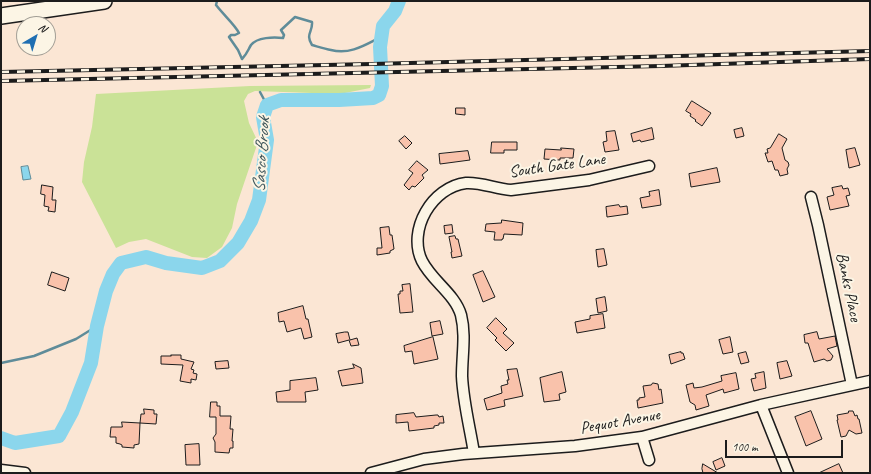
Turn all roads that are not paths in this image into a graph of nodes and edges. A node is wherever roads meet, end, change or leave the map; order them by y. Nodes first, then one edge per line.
1 (104, 1) edge
2 (1, 16) edge
3 (649, 166) dead end
4 (811, 197) dead end
5 (870, 381) edge
6 (852, 385) junction
7 (761, 405) junction
8 (642, 437) junction
9 (474, 453) junction
10 (649, 460) dead end
11 (1, 470) edge
12 (25, 473) edge
13 (371, 473) edge
14 (788, 473) edge

1 - 2 highway
3 - 9 street, South Gate Lane
4 - 6 street, Banks Place
5 - 6 street, Pequot Avenue
6 - 7 street, Pequot Avenue
7 - 8 street, Pequot Avenue
7 - 14 street
8 - 9 street, Pequot Avenue
8 - 10 street
9 - 13 street, Pequot Avenue
11 - 12 street

